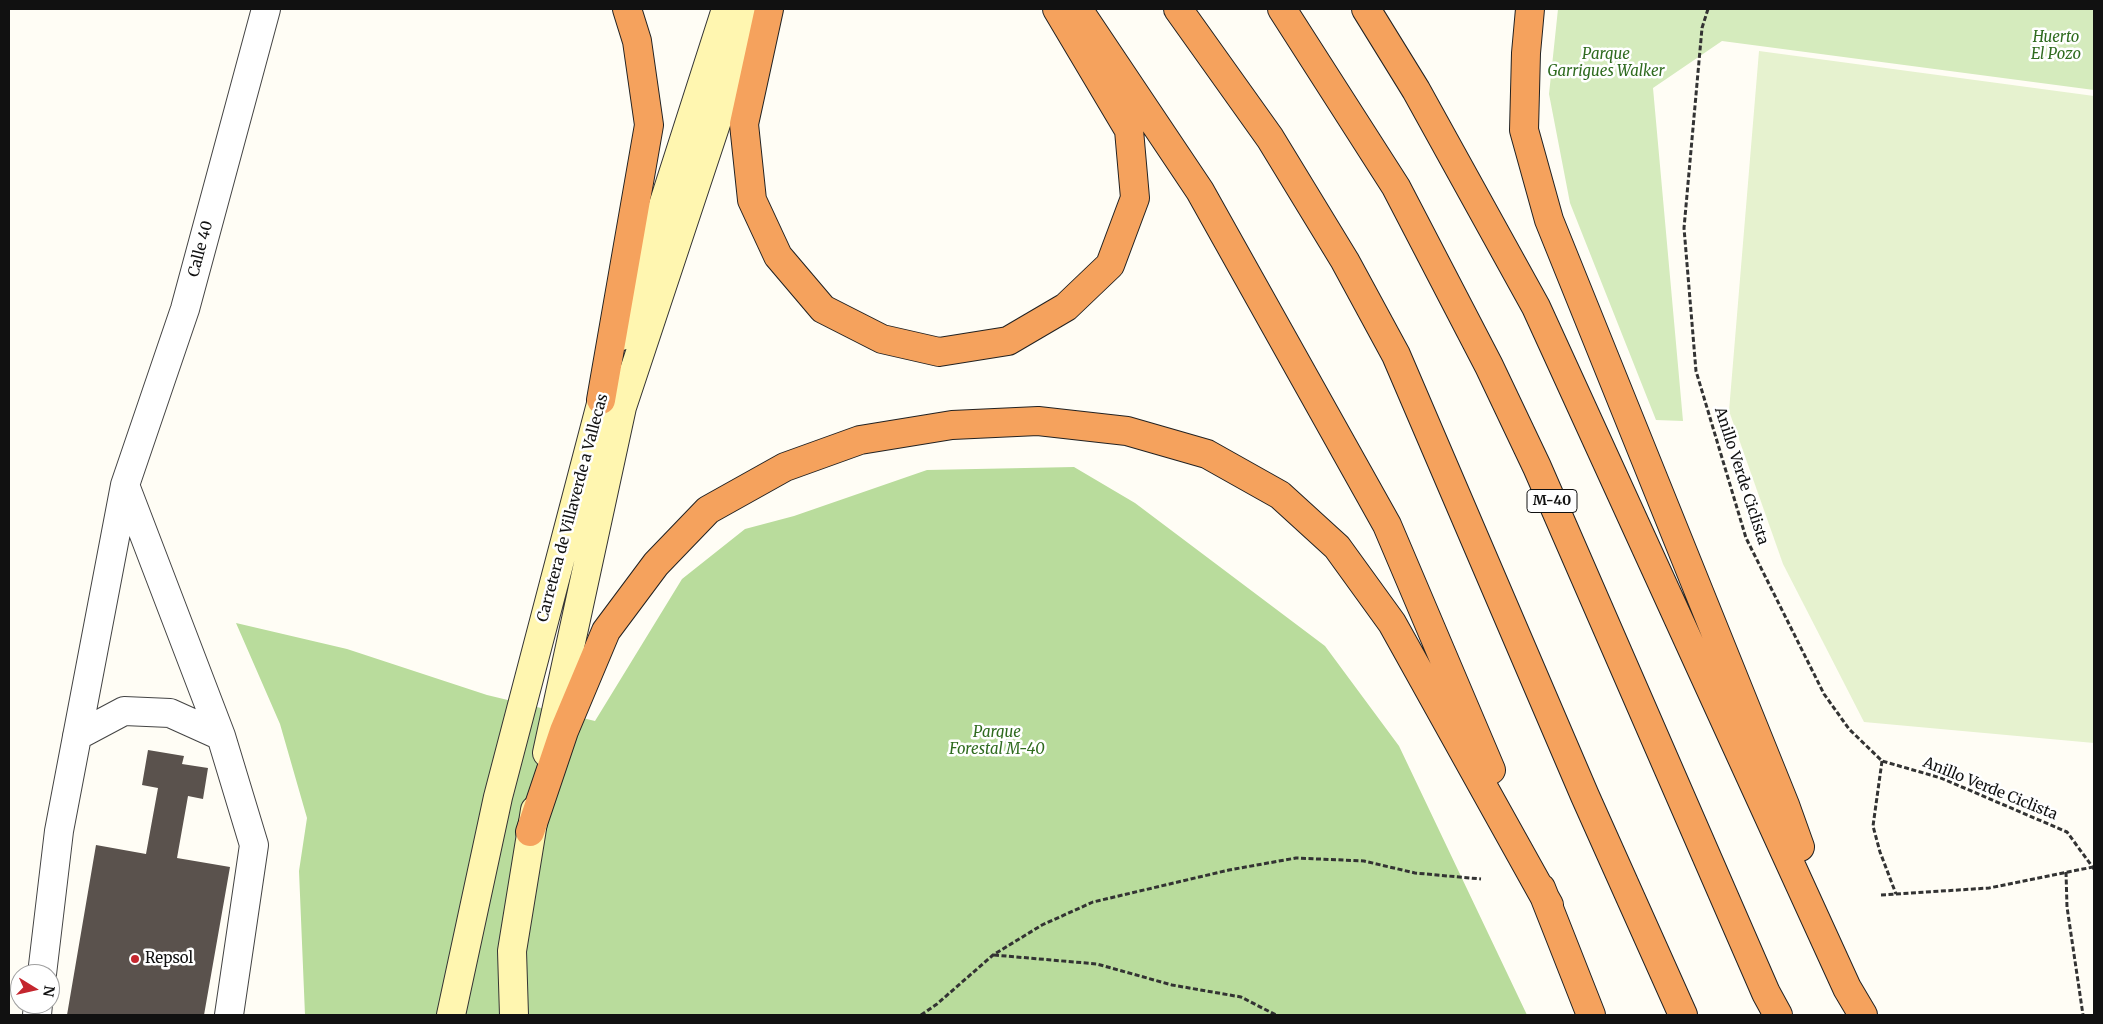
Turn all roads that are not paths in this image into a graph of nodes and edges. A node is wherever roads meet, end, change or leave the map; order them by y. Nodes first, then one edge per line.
1 (266, 9) edge
2 (627, 9) edge
3 (726, 9) edge
4 (754, 9) edge
5 (769, 9) edge
6 (1057, 9) edge
7 (1078, 9) edge
8 (1178, 9) edge
9 (1282, 9) edge
10 (1366, 9) edge
11 (1530, 9) edge
12 (600, 400) junction
13 (125, 485) junction
14 (77, 736) junction
15 (222, 736) junction
16 (530, 832) junction
17 (1549, 906) junction
18 (43, 964) edge
19 (1847, 988) junction
20 (229, 1015) edge
21 (452, 1015) edge
22 (514, 1015) edge
23 (1591, 1015) edge
24 (1683, 1015) edge
25 (1778, 1015) edge
26 (1863, 1015) edge

1 - 13 street, Calle 40
2 - 12 highway
3 - 12 main road, Carretera de Villaverde a Vallecas
4 - 16 main road, Carretera de Villaverde a Vallecas
5 - 6 highway
7 - 17 highway
8 - 24 highway
9 - 25 highway, M-40
10 - 19 highway
11 - 19 highway
12 - 21 main road, Carretera de Villaverde a Vallecas
13 - 14 street, Calle 40
13 - 15 street
14 - 15 street
14 - 18 street, Calle 40
15 - 20 street
16 - 17 highway
16 - 22 main road, Carretera de Villaverde a Vallecas
17 - 23 highway
19 - 26 highway

